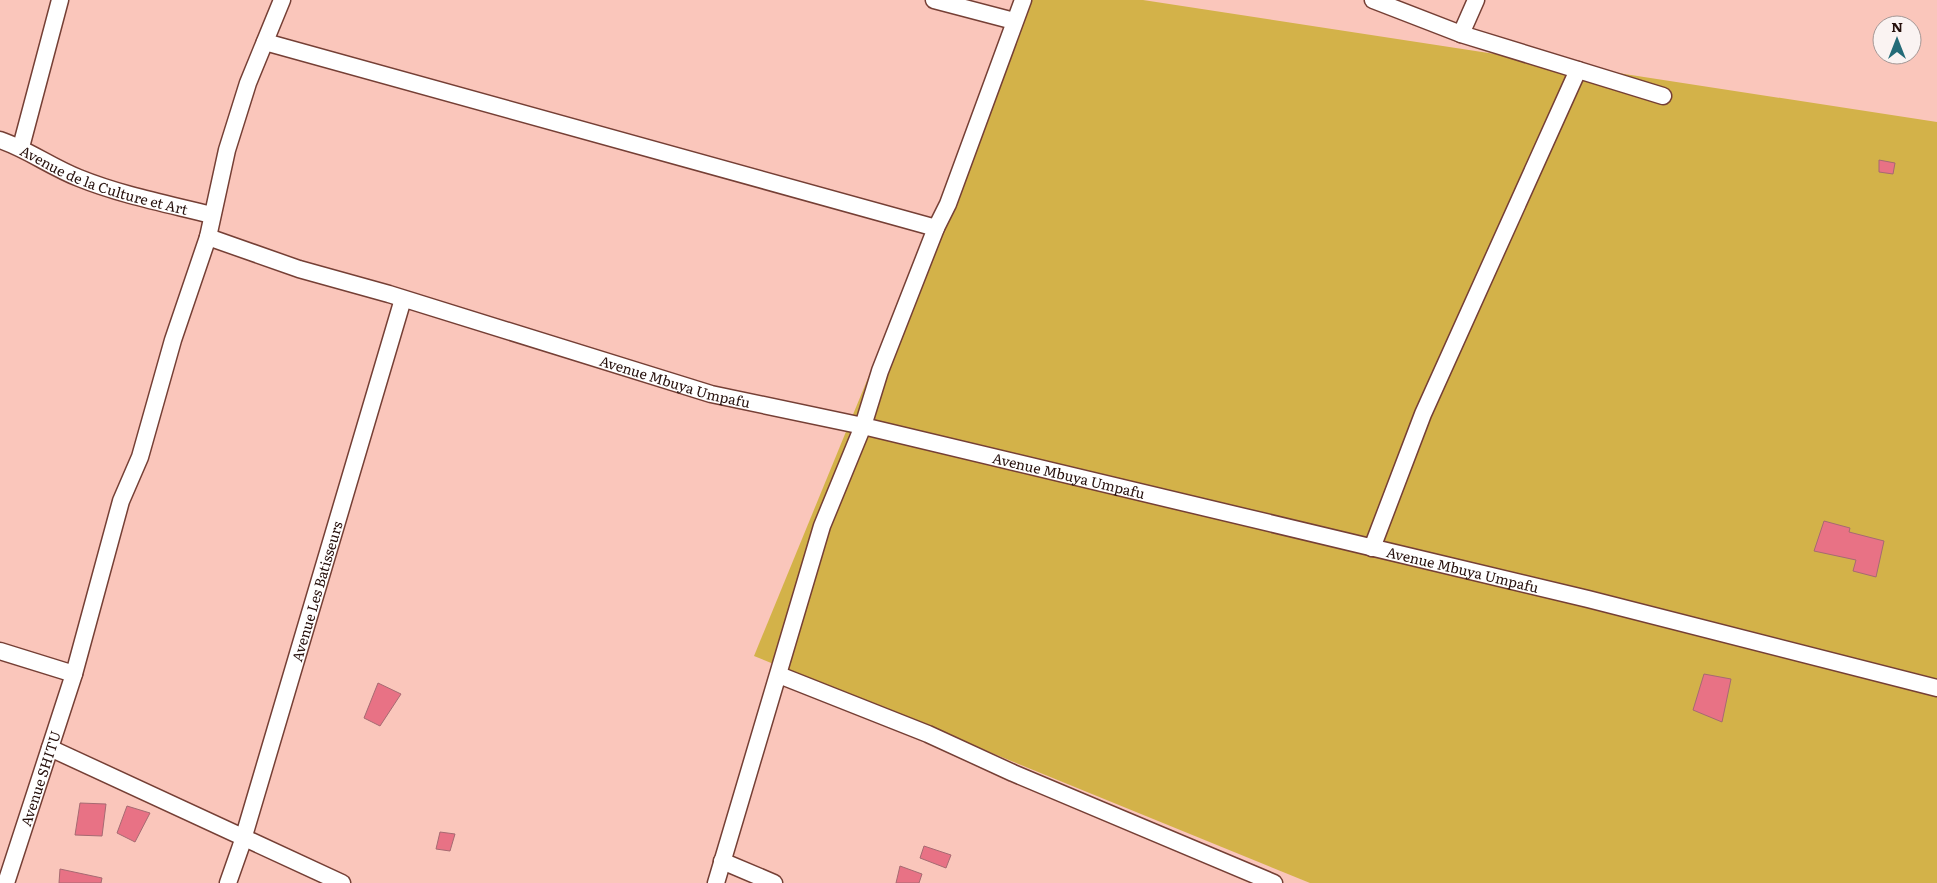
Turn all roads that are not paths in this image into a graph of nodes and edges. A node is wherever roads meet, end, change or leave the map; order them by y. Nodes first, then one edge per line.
1 (60, 0) edge
2 (282, 0) edge
3 (934, 0) edge
4 (1023, 0) edge
5 (1373, 0) edge
6 (1476, 0) edge
7 (1014, 21) junction
8 (1461, 34) junction
9 (265, 42) junction
10 (1578, 70) junction
11 (1663, 96) dead end
12 (0, 140) edge
13 (21, 147) junction
14 (212, 215) junction
15 (936, 228) junction
16 (208, 237) junction
17 (403, 299) junction
18 (862, 426) junction
19 (1372, 548) junction
20 (0, 651) edge
21 (74, 674) junction
22 (779, 675) junction
23 (1937, 688) edge
24 (50, 748) junction
25 (244, 838) junction
26 (722, 861) junction
27 (6, 883) edge
28 (228, 883) edge
29 (342, 883) edge
30 (716, 883) edge
31 (774, 883) edge
32 (1274, 883) edge

1 - 13 street
2 - 9 street, Avenue SHITU
3 - 7 street
4 - 7 street
5 - 8 street
6 - 8 street
7 - 15 street
8 - 10 street
9 - 14 street, Avenue SHITU
9 - 15 street
10 - 11 street
10 - 19 street
12 - 13 street, Avenue de la Culture et Art
13 - 14 street, Avenue de la Culture et Art
14 - 16 street, Avenue SHITU
15 - 18 street
16 - 17 street, Avenue Mbuya Umpafu
16 - 21 street, Avenue SHITU
17 - 18 street, Avenue Mbuya Umpafu
17 - 25 street, Avenue Les Batisseurs
18 - 19 street, Avenue Mbuya Umpafu
18 - 22 street
19 - 23 street, Avenue Mbuya Umpafu
20 - 21 street
21 - 24 street, Avenue SHITU
22 - 26 street
22 - 32 street
24 - 25 street
24 - 27 street, Avenue SHITU
25 - 28 street, Avenue Les Batisseurs
25 - 29 street
26 - 30 street
26 - 31 street

